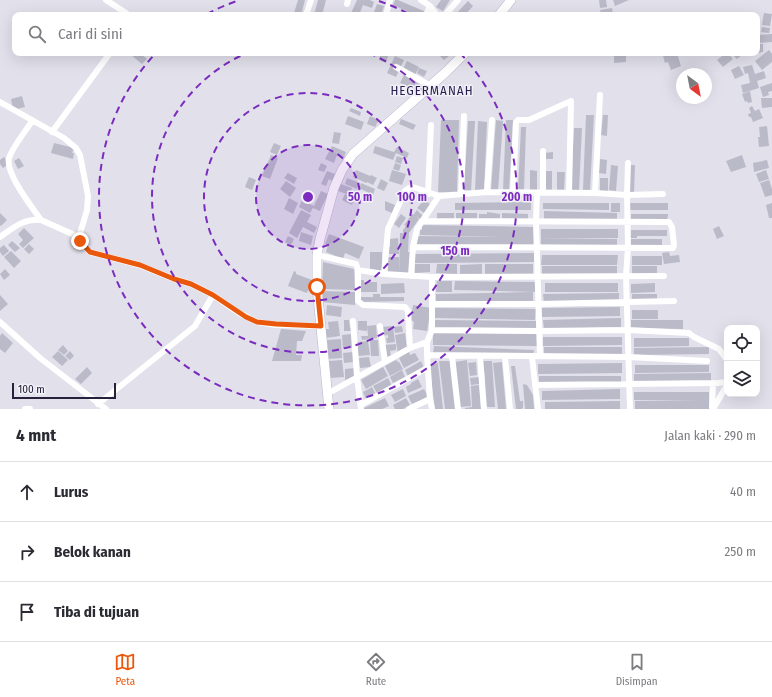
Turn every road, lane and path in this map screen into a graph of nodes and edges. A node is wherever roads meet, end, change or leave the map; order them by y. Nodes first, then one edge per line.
1 (106, 0) edge
2 (311, 0) edge
3 (390, 0) edge
4 (421, 0) edge
5 (458, 0) edge
6 (511, 0) edge
7 (430, 6) junction
8 (124, 12) edge
9 (307, 12) edge
10 (387, 12) edge
11 (427, 12) edge
12 (435, 12) edge
13 (448, 12) edge
14 (501, 12) edge
15 (108, 56) edge
16 (462, 56) edge
17 (396, 67) dead end
18 (431, 86) junction
19 (600, 95) dead end
20 (0, 102) edge
21 (464, 116) dead end
22 (492, 120) dead end
23 (32, 121) junction
24 (431, 125) dead end
25 (52, 132) junction
26 (543, 152) dead end
27 (628, 163) dead end
28 (487, 192) junction
29 (513, 192) junction
30 (540, 192) junction
31 (569, 193) junction
32 (595, 193) junction
33 (428, 194) junction
34 (461, 194) junction
35 (663, 194) dead end
36 (627, 195) junction
37 (438, 196) junction
38 (41, 220) junction
39 (422, 221) junction
40 (536, 222) junction
41 (627, 222) junction
42 (0, 236) edge
43 (79, 237) junction
44 (413, 247) junction
45 (537, 247) junction
46 (628, 248) junction
47 (317, 255) junction
48 (358, 270) junction
49 (384, 274) junction
50 (411, 276) junction
51 (538, 276) junction
52 (626, 276) junction
53 (664, 276) dead end
54 (432, 277) junction
55 (213, 295) junction
56 (674, 301) dead end
57 (627, 302) junction
58 (432, 304) junction
59 (538, 304) junction
60 (353, 321) dead end
61 (0, 322) edge
62 (321, 326) junction
63 (380, 326) dead end
64 (432, 330) junction
65 (628, 330) junction
66 (539, 332) junction
67 (427, 342) junction
68 (410, 348) junction
69 (427, 355) junction
70 (452, 356) junction
71 (480, 356) junction
72 (540, 356) junction
73 (724, 356) edge
74 (506, 357) junction
75 (532, 357) junction
76 (629, 357) junction
77 (706, 361) dead end
78 (385, 362) junction
79 (427, 368) junction
80 (357, 377) junction
81 (724, 382) edge
82 (713, 383) junction
83 (629, 384) junction
84 (535, 385) junction
85 (724, 390) edge
86 (327, 394) junction
87 (430, 399) junction
88 (98, 404) junction
89 (361, 407) edge
90 (25, 409) edge
91 (30, 409) edge
92 (106, 409) edge
93 (329, 409) edge
94 (409, 409) edge
95 (432, 409) edge
96 (458, 409) edge
97 (484, 409) edge
98 (510, 409) edge
99 (538, 409) edge
100 (630, 409) edge
101 (713, 409) edge

1 - 8 street
2 - 9 street
3 - 10 street
4 - 7 street
5 - 13 street
6 - 14 street
7 - 11 street
7 - 12 street
15 - 25 street
16 - 18 street
17 - 18 street
18 - 47 street
19 - 32 street
20 - 23 street
21 - 34 street
22 - 28 street
23 - 25 street
23 - 38 street
24 - 33 street
25 - 43 street
26 - 30 street
27 - 36 street
28 - 29 street
28 - 34 street
29 - 30 street
29 - 31 street
30 - 31 street
30 - 40 street
31 - 32 street
32 - 36 street
33 - 37 street
33 - 49 street
34 - 37 street
35 - 36 street
36 - 41 street
37 - 39 street
38 - 42 street
38 - 43 street
39 - 40 street
39 - 44 street
40 - 41 street
40 - 45 street
41 - 46 street
41 - 46 street
43 - 55 street
44 - 45 street
44 - 50 street
45 - 46 street
45 - 51 street
46 - 52 street
47 - 48 street
47 - 62 street
48 - 49 street
48 - 68 street
49 - 50 street
50 - 54 street
51 - 52 street
51 - 54 street
51 - 59 street
52 - 53 street
52 - 57 street
54 - 58 street
55 - 62 street
55 - 88 street
56 - 57 street
57 - 59 street
57 - 65 street
58 - 59 street
58 - 64 street
59 - 66 street
60 - 80 street
61 - 88 street
62 - 86 street
63 - 78 street
64 - 66 street
64 - 67 street
65 - 66 street
65 - 73 street
65 - 76 street
66 - 72 street
67 - 68 street
67 - 69 street
68 - 78 street
69 - 70 street
69 - 79 street
70 - 71 street
70 - 96 street
71 - 74 street
71 - 97 street
72 - 75 street
72 - 76 street
74 - 75 street
74 - 98 street
75 - 84 street
76 - 77 street
76 - 83 street
78 - 80 street
79 - 87 street
79 - 89 street
80 - 86 street
80 - 89 street
81 - 82 street
82 - 83 street
82 - 101 street
83 - 84 street
83 - 100 street
84 - 99 street
85 - 101 street
86 - 93 street
87 - 94 street
87 - 95 street
88 - 92 street
90 - 91 street

